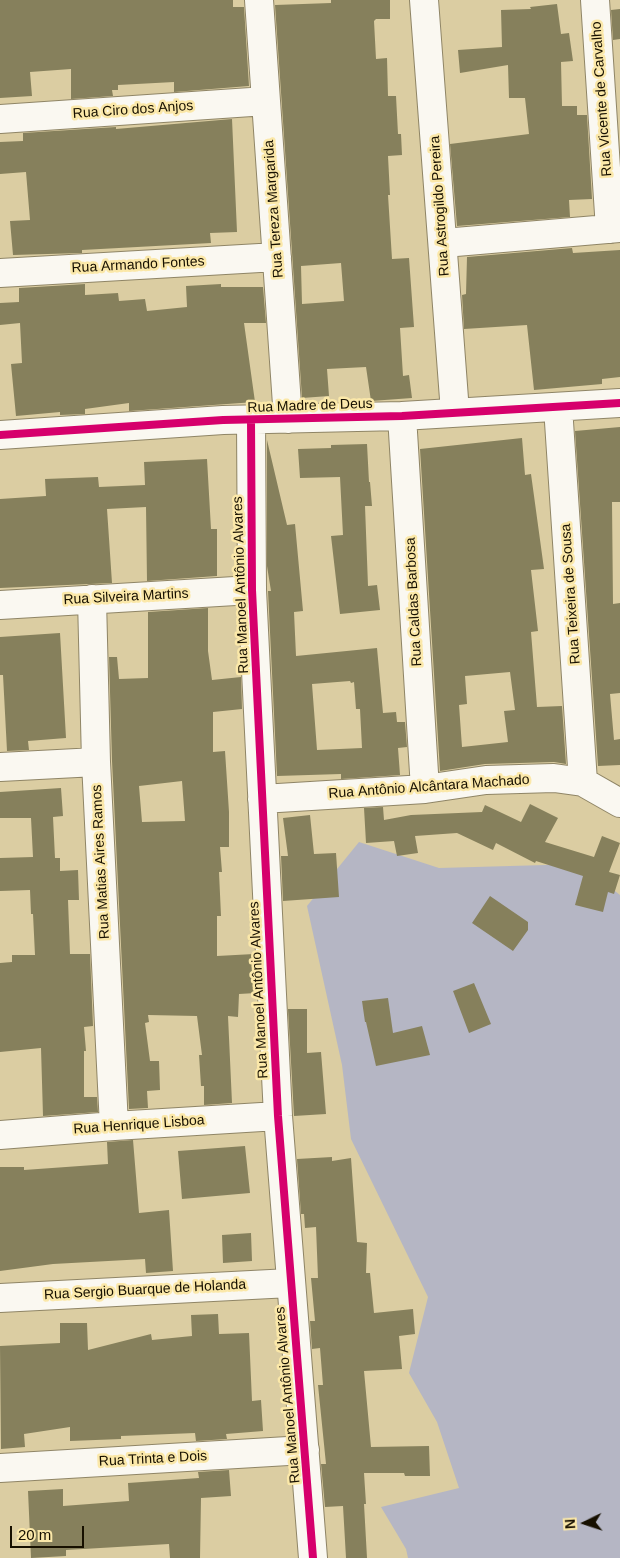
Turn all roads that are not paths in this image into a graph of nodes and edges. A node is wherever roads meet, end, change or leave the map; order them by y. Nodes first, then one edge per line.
1 (260, 0) edge
2 (424, 0) edge
3 (595, 0) edge
4 (610, 77) edge
5 (266, 101) junction
6 (0, 119) edge
7 (615, 229) edge
8 (444, 243) junction
9 (277, 257) junction
10 (0, 273) edge
11 (620, 403) edge
12 (558, 407) junction
13 (455, 412) junction
14 (402, 416) junction
15 (288, 419) junction
16 (251, 420) junction
17 (0, 435) edge
18 (252, 590) junction
19 (92, 599) junction
20 (0, 605) edge
21 (96, 762) junction
22 (0, 767) edge
23 (584, 782) junction
24 (425, 789) junction
25 (262, 799) junction
26 (620, 803) edge
27 (278, 1116) junction
28 (114, 1126) junction
29 (0, 1135) edge
30 (290, 1283) junction
31 (0, 1298) edge
32 (305, 1450) junction
33 (0, 1468) edge
34 (314, 1558) edge

1 - 5 street, Rua Tereza Margarida
2 - 8 street, Rua Astrogildo Pereira
3 - 4 street, Rua Vicente de Carvalho
4 - 7 street, Rua Vicente de Carvalho
5 - 6 street, Rua Ciro dos Anjos
5 - 9 street, Rua Tereza Margarida
7 - 8 street
8 - 13 street, Rua Astrogildo Pereira
9 - 10 street, Rua Armando Fontes
9 - 15 street, Rua Tereza Margarida
11 - 12 street, Rua Madre de Deus
12 - 13 street, Rua Madre de Deus
12 - 23 street, Rua Teixeira de Sousa
13 - 14 street, Rua Madre de Deus
14 - 15 street, Rua Madre de Deus
14 - 24 street, Rua Caldas Barbosa
15 - 16 street, Rua Madre de Deus
16 - 17 street, Rua Madre de Deus
16 - 18 street, Rua Manoel Antônio Alvares
18 - 19 street, Rua Silveira Martins
18 - 25 street, Rua Manoel Antônio Alvares
19 - 20 street, Rua Silveira Martins
19 - 21 street, Rua Matias Aires Ramos
21 - 22 street
21 - 28 street, Rua Matias Aires Ramos
23 - 24 street, Rua Antônio Alcântara Machado
23 - 26 street, Rua Antônio Alcântara Machado
24 - 25 street, Rua Antônio Alcântara Machado
25 - 27 street, Rua Manoel Antônio Alvares
27 - 28 street, Rua Henrique Lisboa
27 - 30 street, Rua Manoel Antônio Alvares
28 - 29 street, Rua Henrique Lisboa
30 - 31 street, Rua Sergio Buarque de Holanda
30 - 32 street, Rua Manoel Antônio Alvares
32 - 33 street, Rua Trinta e Dois
32 - 34 street, Rua Manoel Antônio Alvares

